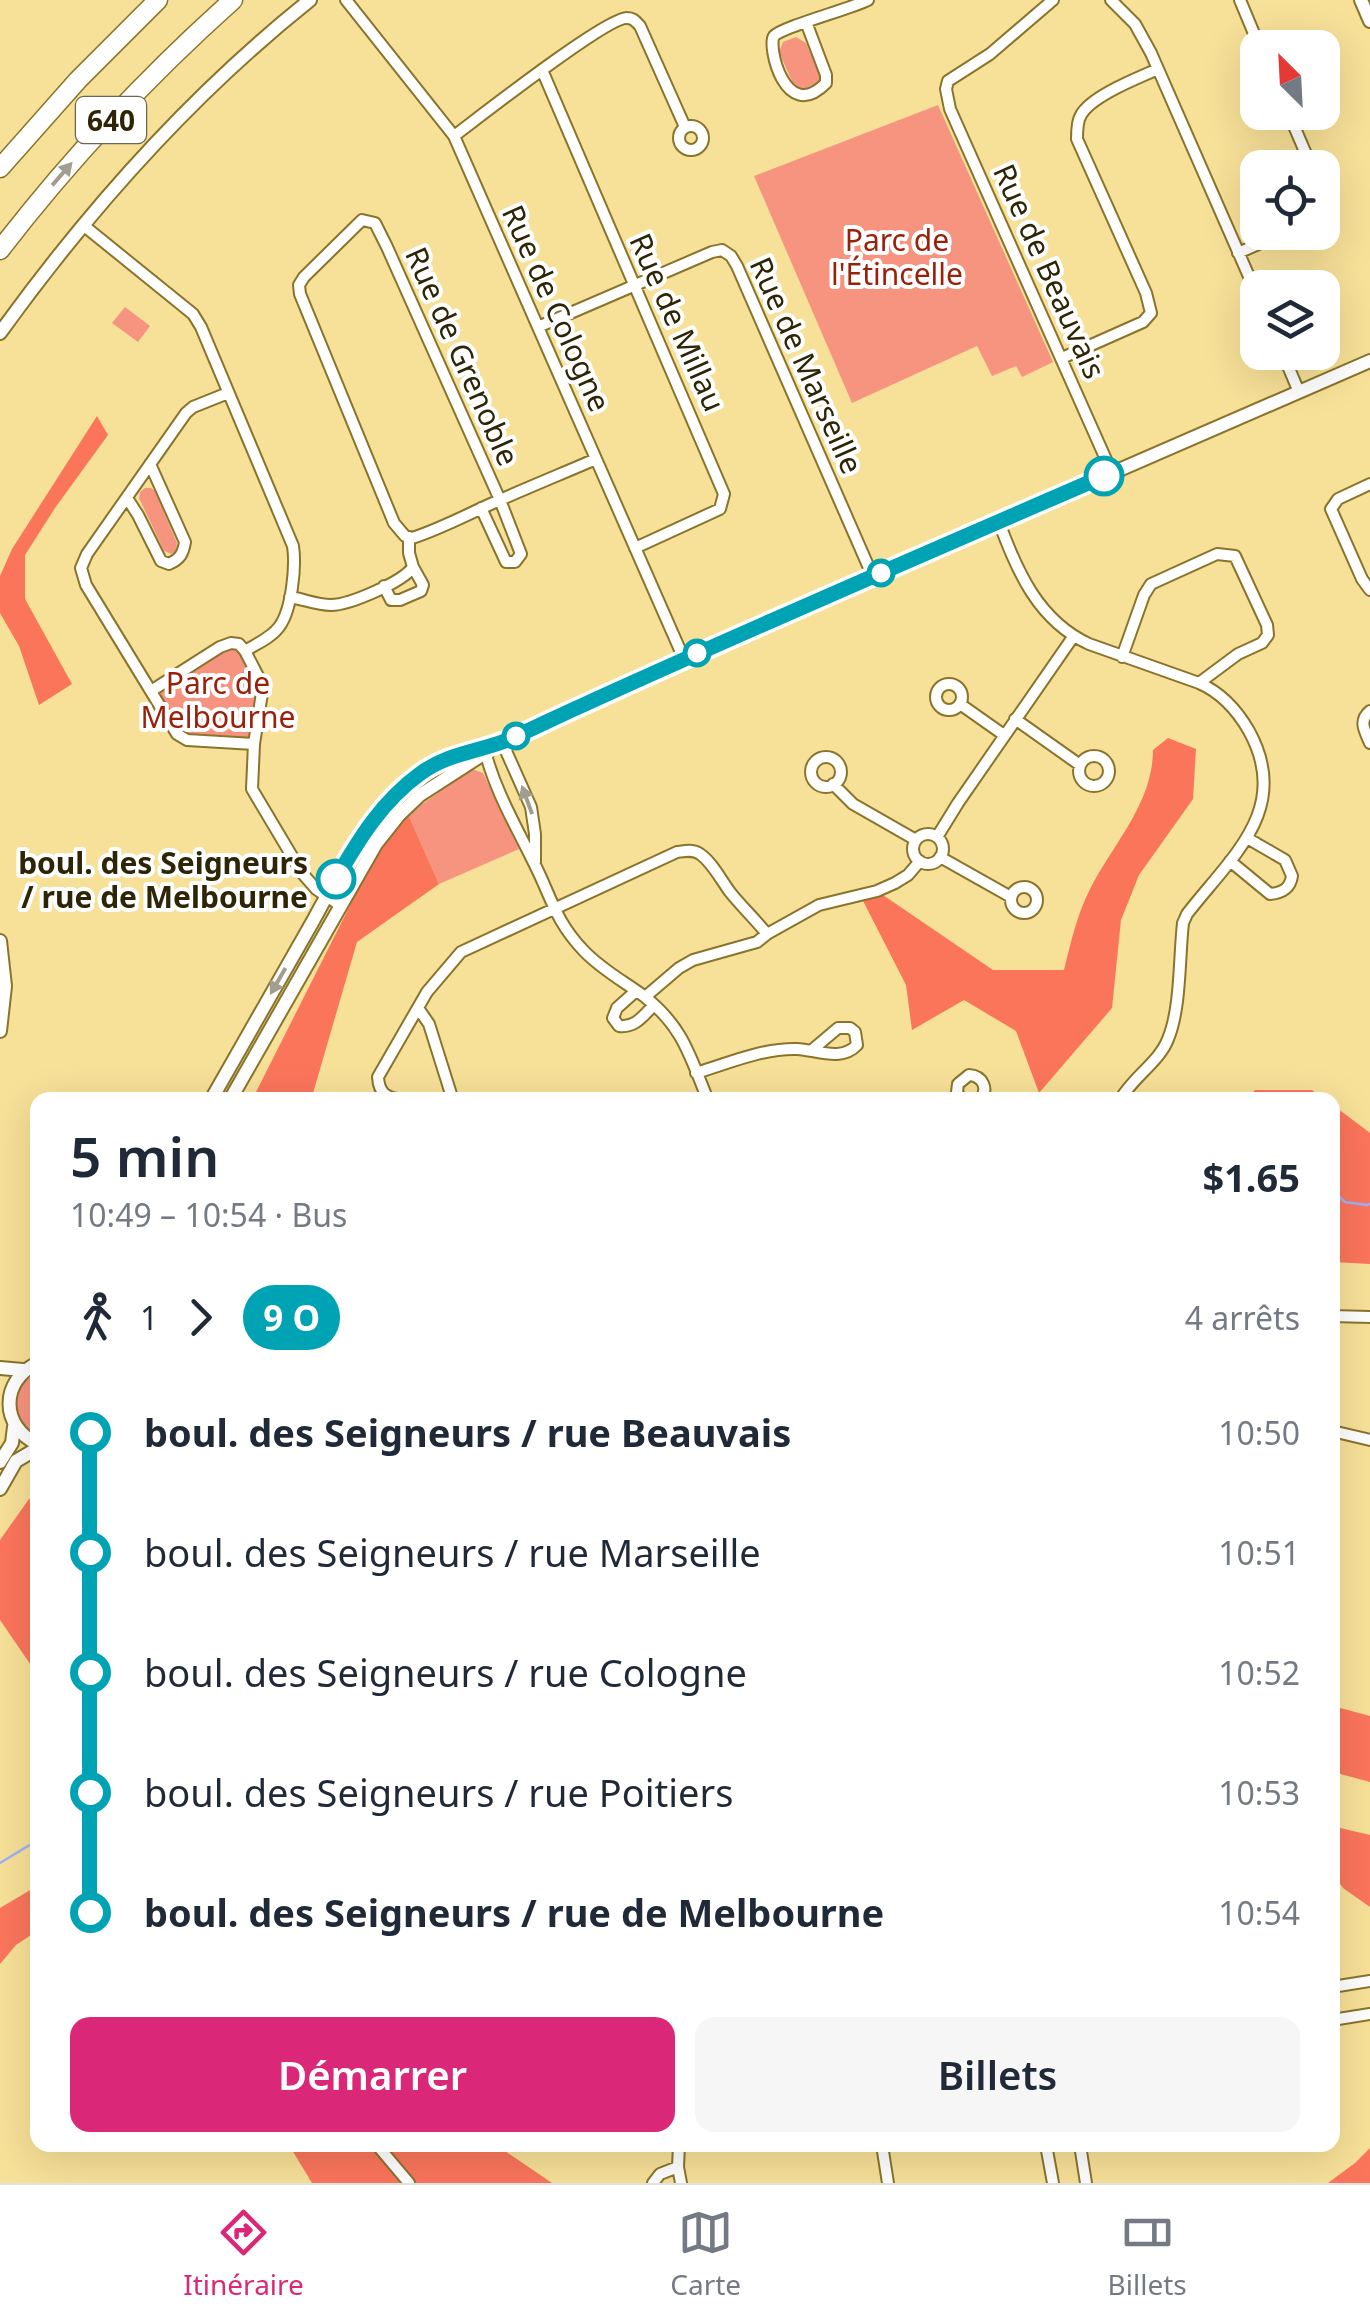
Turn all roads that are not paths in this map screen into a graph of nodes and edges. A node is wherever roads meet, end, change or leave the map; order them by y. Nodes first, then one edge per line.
1 (158, 0) edge
2 (233, 0) edge
3 (310, 0) edge
4 (346, 0) edge
5 (868, 0) edge
6 (1053, 0) edge
7 (1110, 0) edge
8 (1240, 0) edge
9 (1361, 0) edge
10 (1370, 21) edge
11 (806, 22) junction
12 (1252, 30) edge
13 (1158, 69) junction
14 (542, 70) junction
15 (685, 127) dead end
16 (454, 136) junction
17 (0, 168) edge
18 (84, 225) junction
19 (0, 250) edge
20 (1245, 250) edge
21 (1238, 253) junction
22 (1246, 270) edge
23 (634, 285) junction
24 (538, 327) junction
25 (0, 334) edge
26 (1062, 358) junction
27 (1370, 360) edge
28 (1290, 370) edge
29 (1299, 392) junction
30 (228, 393) junction
31 (596, 460) junction
32 (150, 464) junction
33 (1112, 472) junction
34 (1370, 484) edge
35 (127, 498) junction
36 (500, 500) junction
37 (481, 508) junction
38 (999, 522) junction
39 (409, 537) junction
40 (635, 548) junction
41 (413, 567) junction
42 (873, 577) junction
43 (384, 586) junction
44 (1370, 590) edge
45 (290, 597) junction
46 (1073, 637) junction
47 (245, 651) junction
48 (1122, 657) junction
49 (684, 659) junction
50 (1199, 684) junction
51 (151, 691) junction
52 (960, 704) dead end
53 (1370, 711) edge
54 (1015, 719) junction
55 (1004, 735) junction
56 (502, 742) junction
57 (1370, 743) edge
58 (254, 744) junction
59 (485, 750) junction
60 (1080, 765) dead end
61 (833, 784) dead end
62 (938, 838) junction
63 (1247, 838) junction
64 (916, 840) junction
65 (940, 857) junction
66 (920, 861) junction
67 (1230, 861) junction
68 (534, 863) junction
69 (326, 896) junction
70 (1011, 897) dead end
71 (340, 905) junction
72 (552, 908) junction
73 (766, 934) junction
74 (0, 941) edge
75 (645, 998) junction
76 (418, 1008) junction
77 (0, 1032) edge
78 (812, 1050) dead end
79 (696, 1072) junction
80 (216, 1092) edge
81 (235, 1092) edge
82 (381, 1092) edge
83 (449, 1092) edge
84 (705, 1092) edge
85 (957, 1092) edge
86 (984, 1092) edge
87 (1125, 1092) edge
88 (1340, 1316) edge
89 (1370, 1317) edge
90 (30, 1366) edge
91 (0, 1368) edge
92 (23, 1370) junction
93 (3, 1397) edge
94 (14, 1427) junction
95 (1340, 1433) edge
96 (1370, 1440) edge
97 (30, 1441) edge
98 (30, 1451) edge
99 (0, 1462) edge
100 (0, 1489) edge
101 (1370, 1981) edge
102 (1340, 1986) edge
103 (1370, 2014) edge
104 (1340, 2019) edge
105 (383, 2152) edge
106 (679, 2152) edge
107 (883, 2152) edge
108 (1047, 2152) edge
109 (1081, 2152) edge
110 (678, 2167) junction
111 (409, 2183) edge
112 (653, 2183) edge
113 (680, 2183) edge
114 (888, 2183) edge
115 (1053, 2183) edge
116 (1086, 2183) edge

1 - 17 highway, 640
19 -> 2 highway, 640
3 - 18 street
4 - 16 street, Rue de Cologne
5 - 11 street
6 - 26 street, Rue de Beauvais
7 - 13 street
8 - 12 street
9 - 10 street
11 - 11 street
13 - 21 street
13 - 26 street
14 - 15 street
14 - 16 street
14 - 23 street, Rue de Millau
16 - 24 street, Rue de Cologne
18 - 25 street
18 - 30 street
20 - 21 street
21 - 22 street
23 - 24 street, Rue de Marseille
23 - 40 street, Rue de Millau
23 - 42 street, Rue de Marseille
24 - 31 street, Rue de Cologne
26 - 33 street, Rue de Beauvais
27 - 29 street
28 - 29 street
29 - 33 street
30 - 32 street
30 - 45 street
31 - 36 street
31 - 40 street, Rue de Cologne
32 - 35 street
32 - 35 street
33 - 38 street
34 - 44 street
35 - 51 street
36 - 37 street
36 - 37 street, Rue de Grenoble
36 - 39 street, Rue de Grenoble
37 - 39 street
38 - 42 street
38 - 46 street
39 - 41 street
40 - 49 street, Rue de Cologne
41 - 43 street
41 - 43 street
42 - 49 street
43 - 45 street
45 - 47 street
46 - 48 street
46 - 54 street
47 - 51 street
47 - 58 street
48 - 50 street
48 - 50 street
49 - 56 street
50 - 63 street
51 - 58 street
52 - 55 street
53 - 57 street
54 - 55 street
54 - 60 street
55 - 62 street
56 - 59 street
68 -> 56 street
58 - 69 street
59 - 68 street
59 - 69 street
59 - 71 street
61 - 64 street
62 - 64 street
62 - 65 street
63 - 67 street
63 - 67 street
64 - 66 street
65 - 66 street
65 - 70 street
66 - 73 street
67 - 87 street
68 - 72 street
69 - 71 street
69 -> 80 street
71 - 81 street
72 - 73 street
72 - 75 street
72 - 76 street
73 - 75 street
74 - 77 street
75 - 79 street
76 - 82 street
76 - 83 street
78 - 79 street
79 - 84 street
85 - 86 street
88 - 89 street
90 - 92 street
91 - 92 street
92 - 93 street
93 - 94 street
94 - 97 street
94 - 99 street
95 - 96 street
98 - 100 street
101 - 102 street
103 - 104 street
105 - 111 street
106 - 110 street
107 - 114 street
108 - 115 street
109 - 116 street
110 - 112 street
110 - 113 street

